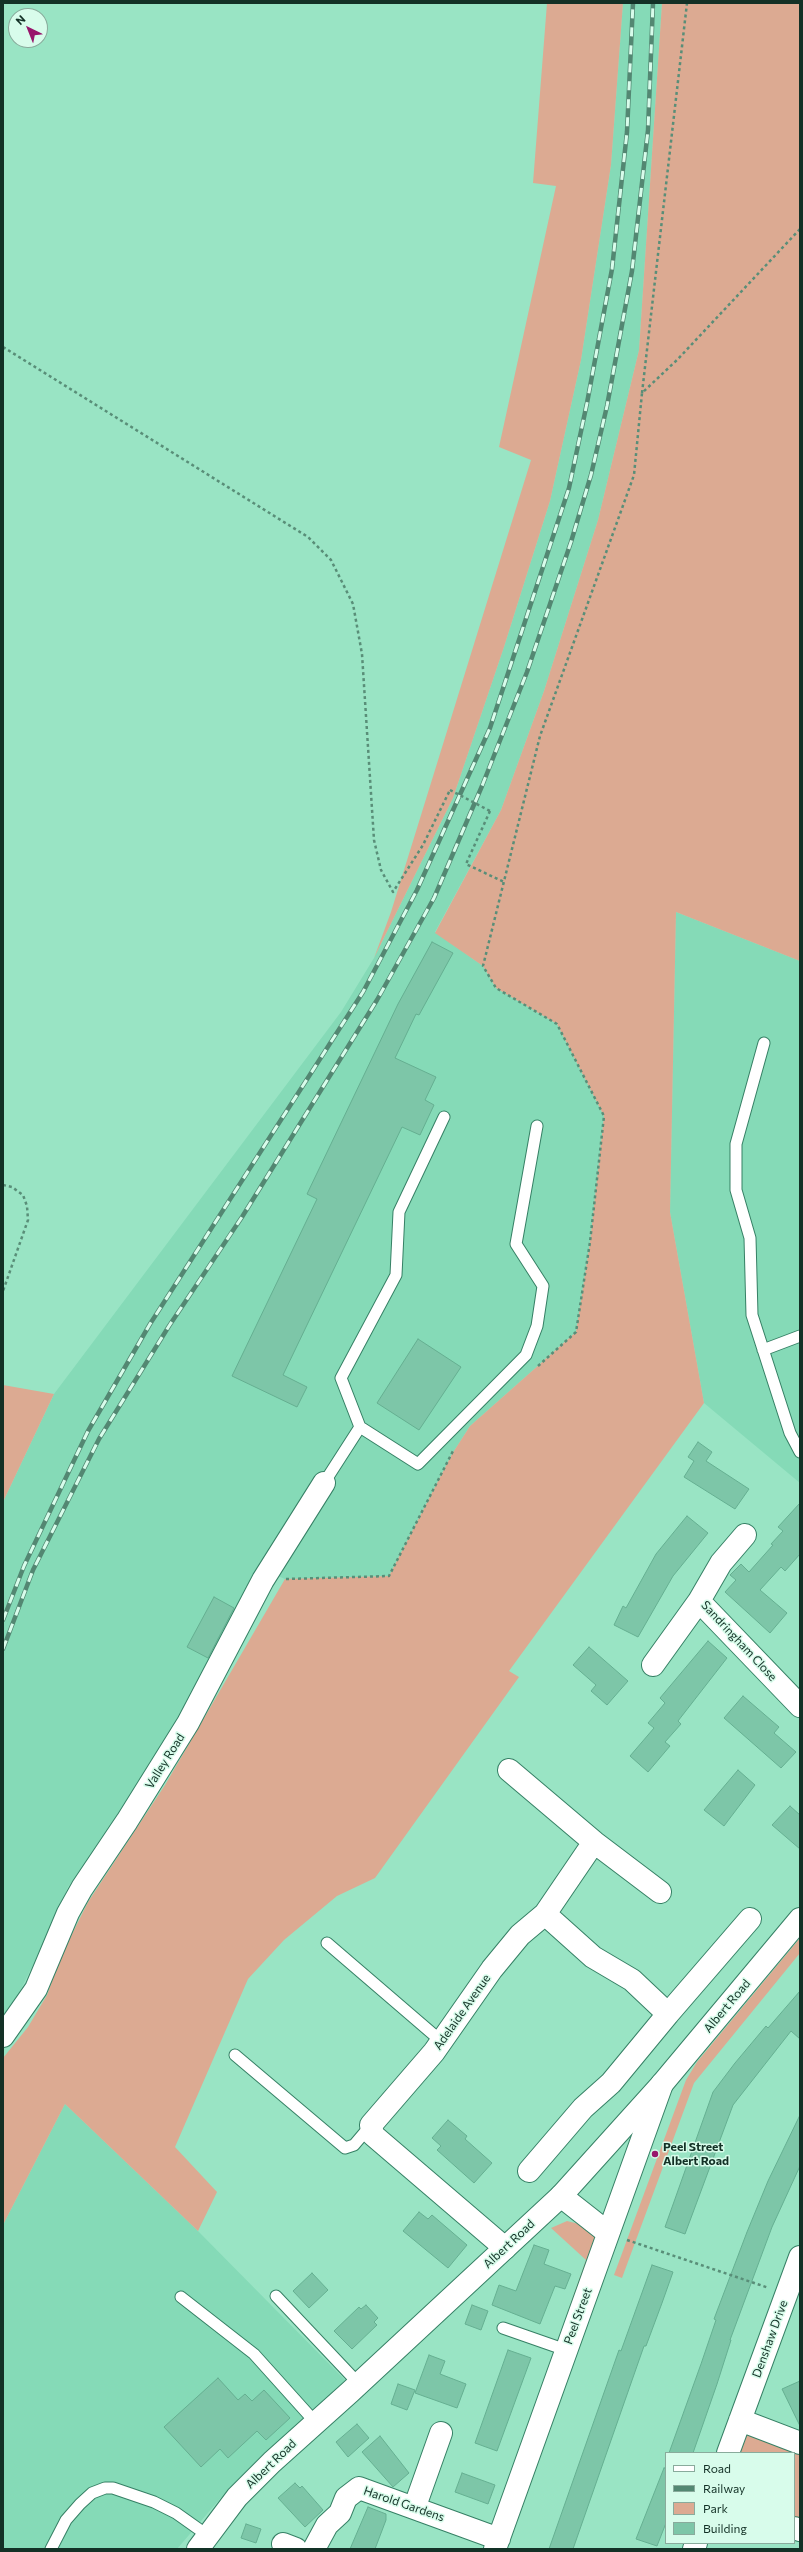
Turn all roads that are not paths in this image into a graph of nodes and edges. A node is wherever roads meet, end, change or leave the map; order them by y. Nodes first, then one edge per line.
1 (764, 1043) dead end
2 (444, 1117) dead end
3 (537, 1126) dead end
4 (800, 1336) edge
5 (763, 1350) junction
6 (360, 1427) junction
7 (800, 1452) edge
8 (324, 1483) joint
9 (745, 1535) dead end
10 (699, 1601) junction
11 (653, 1665) dead end
12 (800, 1706) edge
13 (509, 1770) dead end
14 (594, 1842) junction
15 (660, 1892) dead end
16 (545, 1914) junction
17 (750, 1919) dead end
18 (800, 1919) edge
19 (327, 1943) dead end
20 (668, 2014) junction
21 (3, 2036) edge
22 (442, 2041) junction
23 (235, 2055) dead end
24 (662, 2084) junction
25 (371, 2125) junction
26 (528, 2170) dead end
27 (561, 2196) junction
28 (608, 2233) junction
29 (505, 2248) junction
30 (800, 2256) edge
31 (276, 2296) dead end
32 (181, 2297) dead end
33 (503, 2328) dead end
34 (566, 2350) junction
35 (359, 2384) junction
36 (740, 2420) junction
37 (316, 2423) junction
38 (441, 2433) dead end
39 (800, 2443) edge
40 (728, 2452) edge
41 (415, 2506) junction
42 (202, 2542) edge
43 (497, 2544) edge
44 (51, 2549) edge
45 (314, 2549) edge

1 - 5 lane
2 - 6 lane
3 - 6 lane
4 - 5 lane
5 - 7 lane
6 - 8 lane
8 - 21 street, Valley Road
9 - 10 street, Sandringham Close
10 - 11 street
10 - 12 street, Sandringham Close
13 - 14 street
14 - 15 street
14 - 16 street, Adelaide Avenue
16 - 20 street
16 - 22 street, Adelaide Avenue
17 - 20 street
18 - 24 street, Albert Road
19 - 22 lane
20 - 26 street
22 - 25 street, Adelaide Avenue
23 - 25 lane
24 - 27 street, Albert Road
24 - 28 street, Peel Street
25 - 29 street
27 - 28 street
27 - 29 street, Albert Road
28 - 34 street, Peel Street
29 - 35 street, Albert Road
30 - 36 street, Denshaw Drive
31 - 35 lane
32 - 37 lane
33 - 34 lane
34 - 43 street, Peel Street
35 - 37 street, Albert Road
36 - 39 street
36 - 40 street, Denshaw Drive
37 - 42 street, Albert Road
38 - 41 street
41 - 43 street, Harold Gardens
41 - 45 street, Harold Gardens
42 - 44 lane

